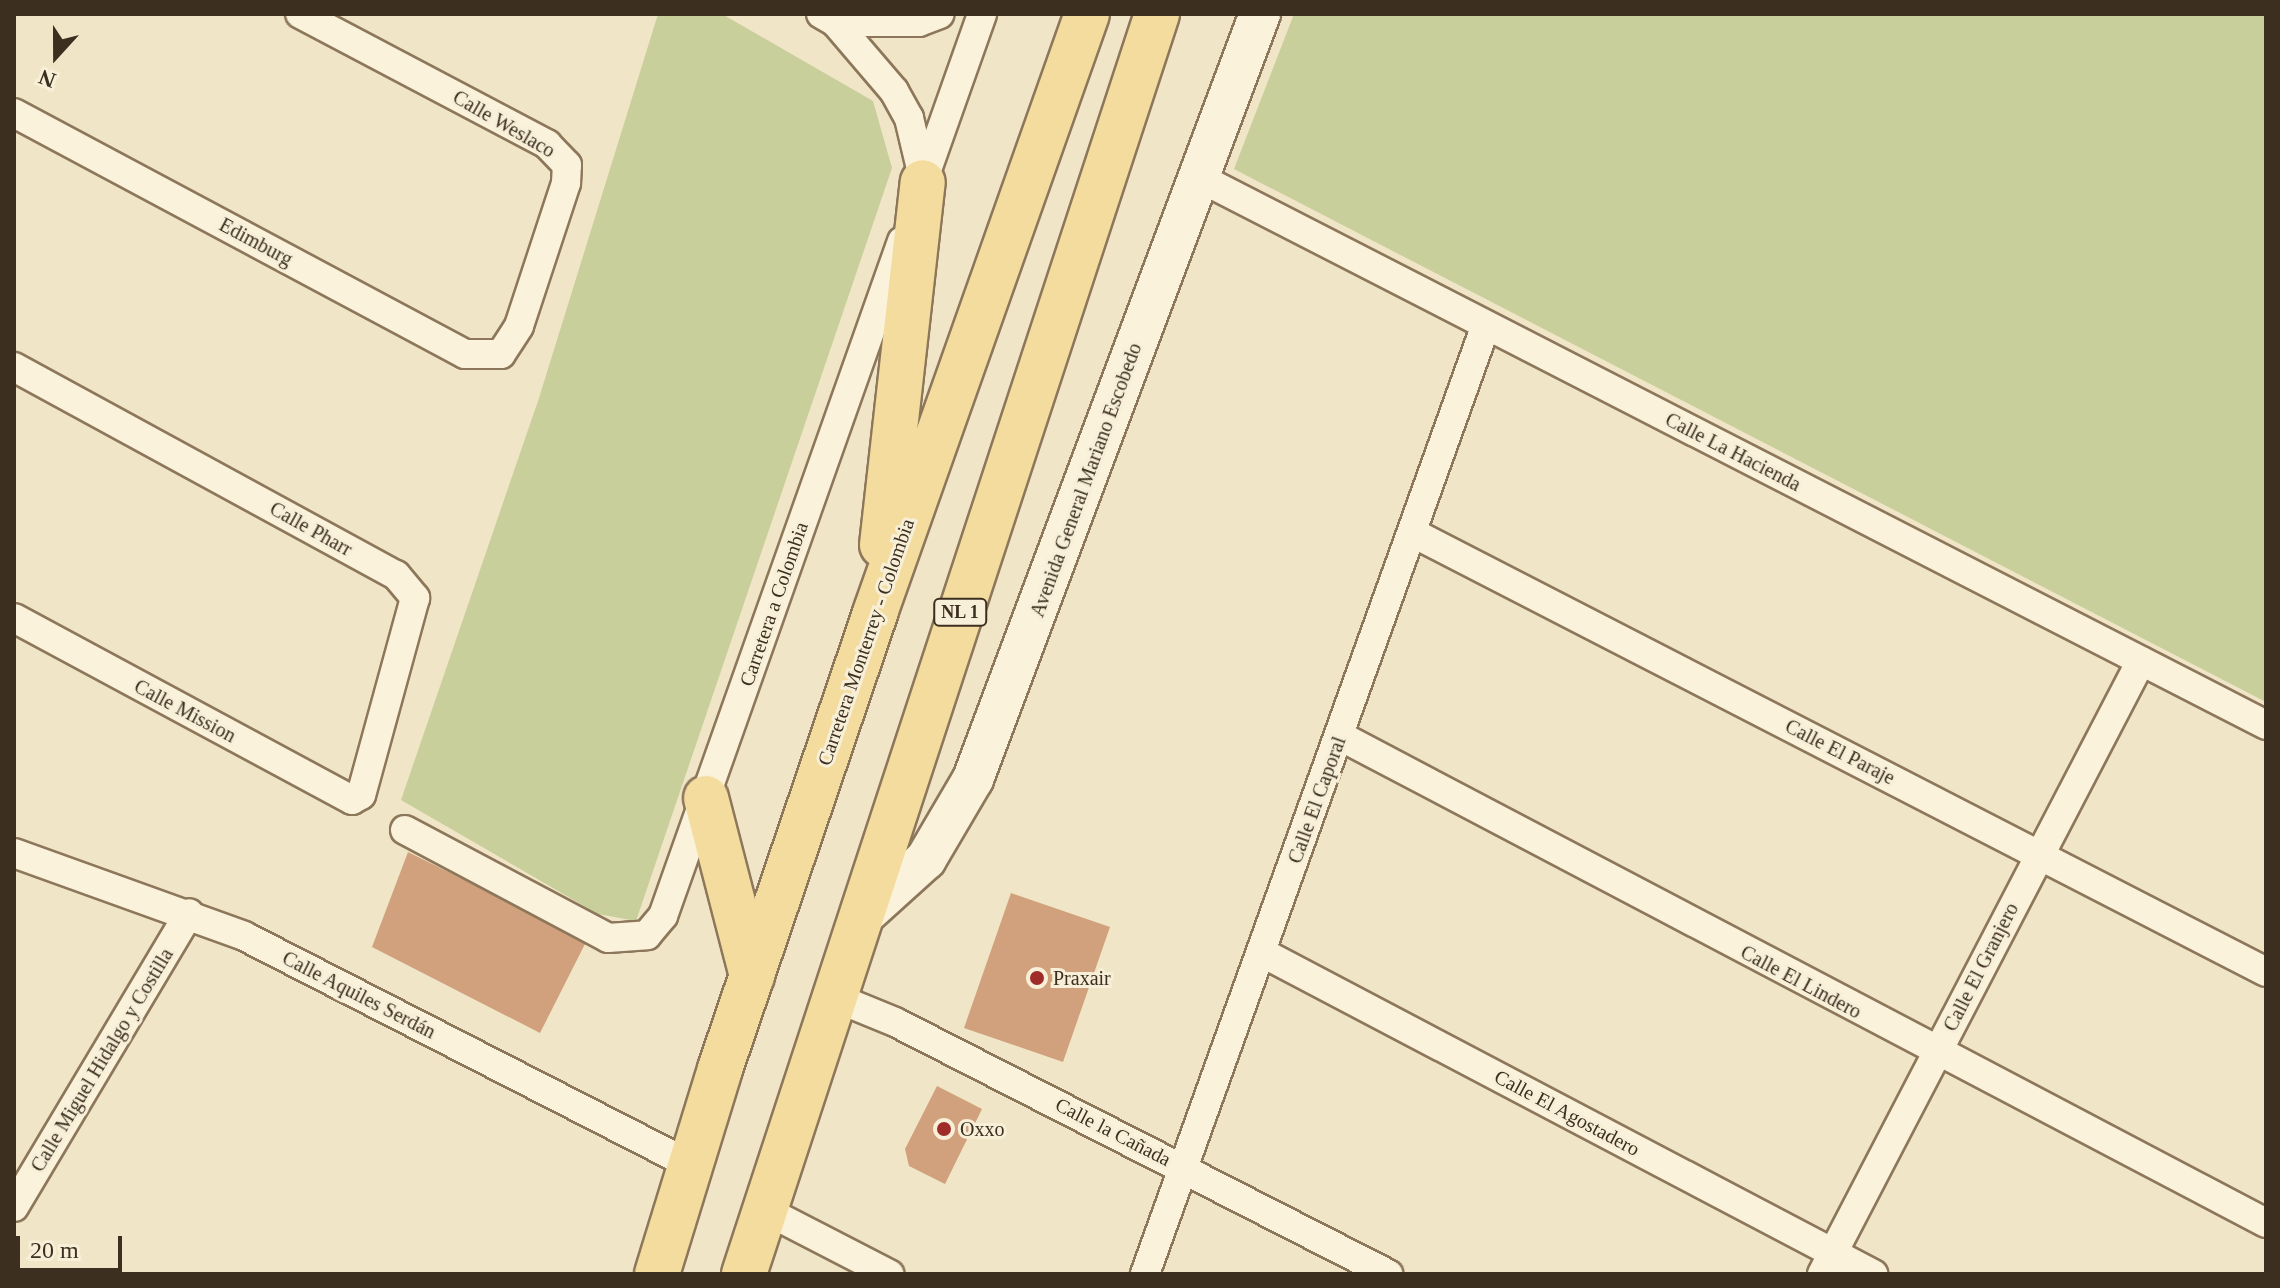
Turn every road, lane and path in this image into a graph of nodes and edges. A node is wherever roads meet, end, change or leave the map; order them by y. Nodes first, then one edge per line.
1 (300, 14) edge
2 (940, 14) edge
3 (982, 14) edge
4 (1087, 14) edge
5 (1157, 14) edge
6 (1260, 14) edge
7 (828, 18) edge
8 (14, 113) edge
9 (1200, 178) junction
10 (923, 182) junction
11 (1486, 325) junction
12 (501, 354) joint
13 (14, 367) edge
14 (1413, 533) junction
15 (875, 613) junction
16 (14, 618) edge
17 (2141, 661) junction
18 (2266, 725) edge
19 (1340, 736) junction
20 (706, 798) junction
21 (357, 799) joint
22 (405, 830) dead end
23 (14, 853) edge
24 (2040, 854) junction
25 (189, 913) junction
26 (863, 916) junction
27 (1261, 952) junction
28 (2266, 972) edge
29 (752, 976) junction
30 (834, 997) junction
31 (1936, 1054) junction
32 (691, 1165) junction
33 (1184, 1168) junction
34 (14, 1207) edge
35 (765, 1210) junction
36 (2266, 1223) edge
37 (1827, 1264) edge
38 (657, 1274) edge
39 (744, 1274) edge
40 (889, 1274) edge
41 (1145, 1274) edge
42 (1388, 1274) edge
43 (1873, 1274) edge

1 - 12 street, Calle Weslaco
2 - 7 street
3 - 10 street, Carretera a Colombia
4 - 15 main road, Carretera Monterrey - Colombia
5 - 26 main road, NL 1
6 - 9 street, Avenida General Mariano Escobedo / NL 1
7 - 10 street
8 - 12 street, Edimburg
9 - 11 street, Calle La Hacienda
9 - 26 street, Avenida General Mariano Escobedo / NL 1
10 - 15 main road
10 - 20 street, Carretera a Colombia
11 - 14 street, Calle El Caporal
11 - 17 street, Calle La Hacienda
13 - 21 street, Calle Pharr
14 - 19 street, Calle El Caporal
14 - 24 street, Calle El Paraje
15 - 29 main road, Carretera Monterrey - Colombia
16 - 21 street, Calle Mission
17 - 18 street, Calle La Hacienda
17 - 24 street, Calle El Granjero
19 - 27 street, Calle El Caporal
19 - 31 street, Calle El Lindero
20 - 22 street, Carretera a Colombia
20 - 29 main road
23 - 25 street, Calle Aquiles Serdán
24 - 28 street, Calle El Paraje
24 - 31 street, Calle El Granjero
25 - 32 street, Calle Aquiles Serdán
25 - 34 street, Calle Miguel Hidalgo y Costilla
26 - 30 main road, NL 1
27 - 33 street, Calle El Caporal
27 - 37 street, Calle El Agostadero
29 - 32 main road, Carretera Monterrey - Colombia
30 - 33 street, Calle la Cañada
30 - 35 main road, NL 1
31 - 36 street, Calle El Lindero
31 - 37 street, Calle El Granjero
32 - 38 main road, Carretera Monterrey - Colombia
33 - 41 street, Calle El Caporal
33 - 42 street, Calle la Cañada
35 - 39 main road, NL 1
35 - 40 street
37 - 43 street, Calle El Agostadero

